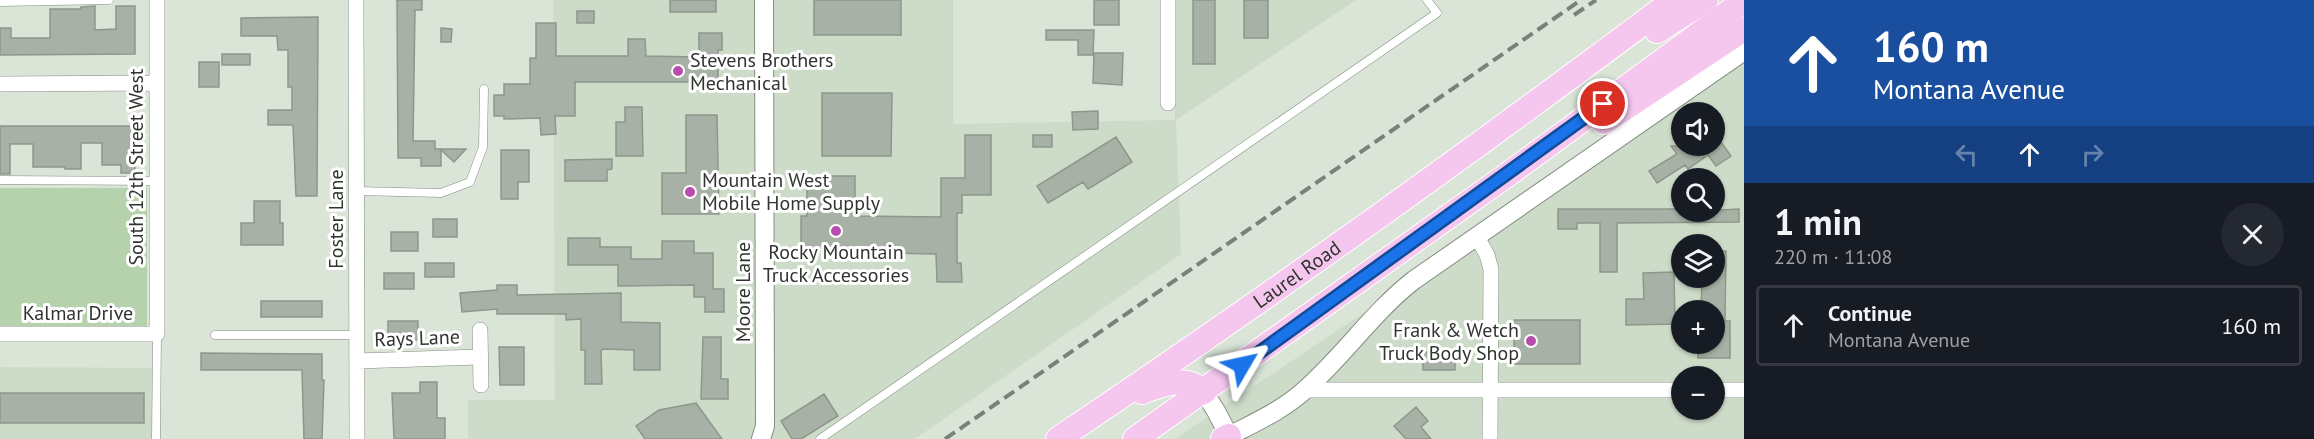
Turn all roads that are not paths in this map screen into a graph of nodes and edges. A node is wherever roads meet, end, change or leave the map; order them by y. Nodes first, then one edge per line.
1 (109, 0) edge
2 (157, 0) edge
3 (356, 0) edge
4 (764, 0) edge
5 (1168, 0) edge
6 (1427, 0) edge
7 (1674, 0) edge
8 (1706, 0) edge
9 (1744, 1) edge
10 (0, 2) edge
11 (1744, 29) edge
12 (1744, 51) edge
13 (157, 82) junction
14 (0, 84) edge
15 (484, 89) dead end
16 (1168, 103) dead end
17 (1504, 127) junction
18 (1507, 175) junction
19 (0, 180) edge
20 (157, 181) junction
21 (357, 191) junction
22 (1477, 237) junction
23 (1248, 310) junction
24 (480, 330) dead end
25 (157, 333) junction
26 (0, 334) edge
27 (215, 335) dead end
28 (357, 335) junction
29 (479, 357) junction
30 (357, 361) junction
31 (481, 385) dead end
32 (1306, 390) junction
33 (1490, 390) junction
34 (1671, 390) edge
35 (1725, 390) edge
36 (1744, 390) edge
37 (1204, 392) junction
38 (1099, 412) junction
39 (1227, 438) edge
40 (156, 439) edge
41 (357, 439) edge
42 (761, 439) edge
43 (820, 439) edge
44 (1058, 439) edge
45 (1135, 439) edge
46 (1490, 439) edge

1 - 10 lane
2 - 13 street, South 12th Street West
3 - 21 street, Foster Lane
4 - 42 street, Moore Lane
5 - 16 street
6 - 43 lane
7 - 17 main road
8 - 17 main road
9 - 18 main road
11 - 18 main road
12 - 22 street
13 - 14 street
13 - 20 street, South 12th Street West
15 - 21 lane
17 - 23 main road, Laurel Road
18 - 37 main road, Laurel Road
19 - 20 lane
20 - 25 street, South 12th Street West
21 - 28 street, Foster Lane
22 - 32 street
22 - 33 street
23 - 37 main road
23 - 38 main road, Laurel Road
24 - 29 street, Rays Lane
25 - 26 street, Kalmar Drive
25 - 40 lane
27 - 28 lane
28 - 30 street, Foster Lane
29 - 30 street, Rays Lane
29 - 31 street, Rays Lane
30 - 41 street, Foster Lane
32 - 33 street
32 - 39 street
33 - 34 street
33 - 46 street
35 - 36 street
37 - 38 main road
37 - 39 street
37 - 45 main road, Laurel Road
38 - 44 main road, Laurel Road

